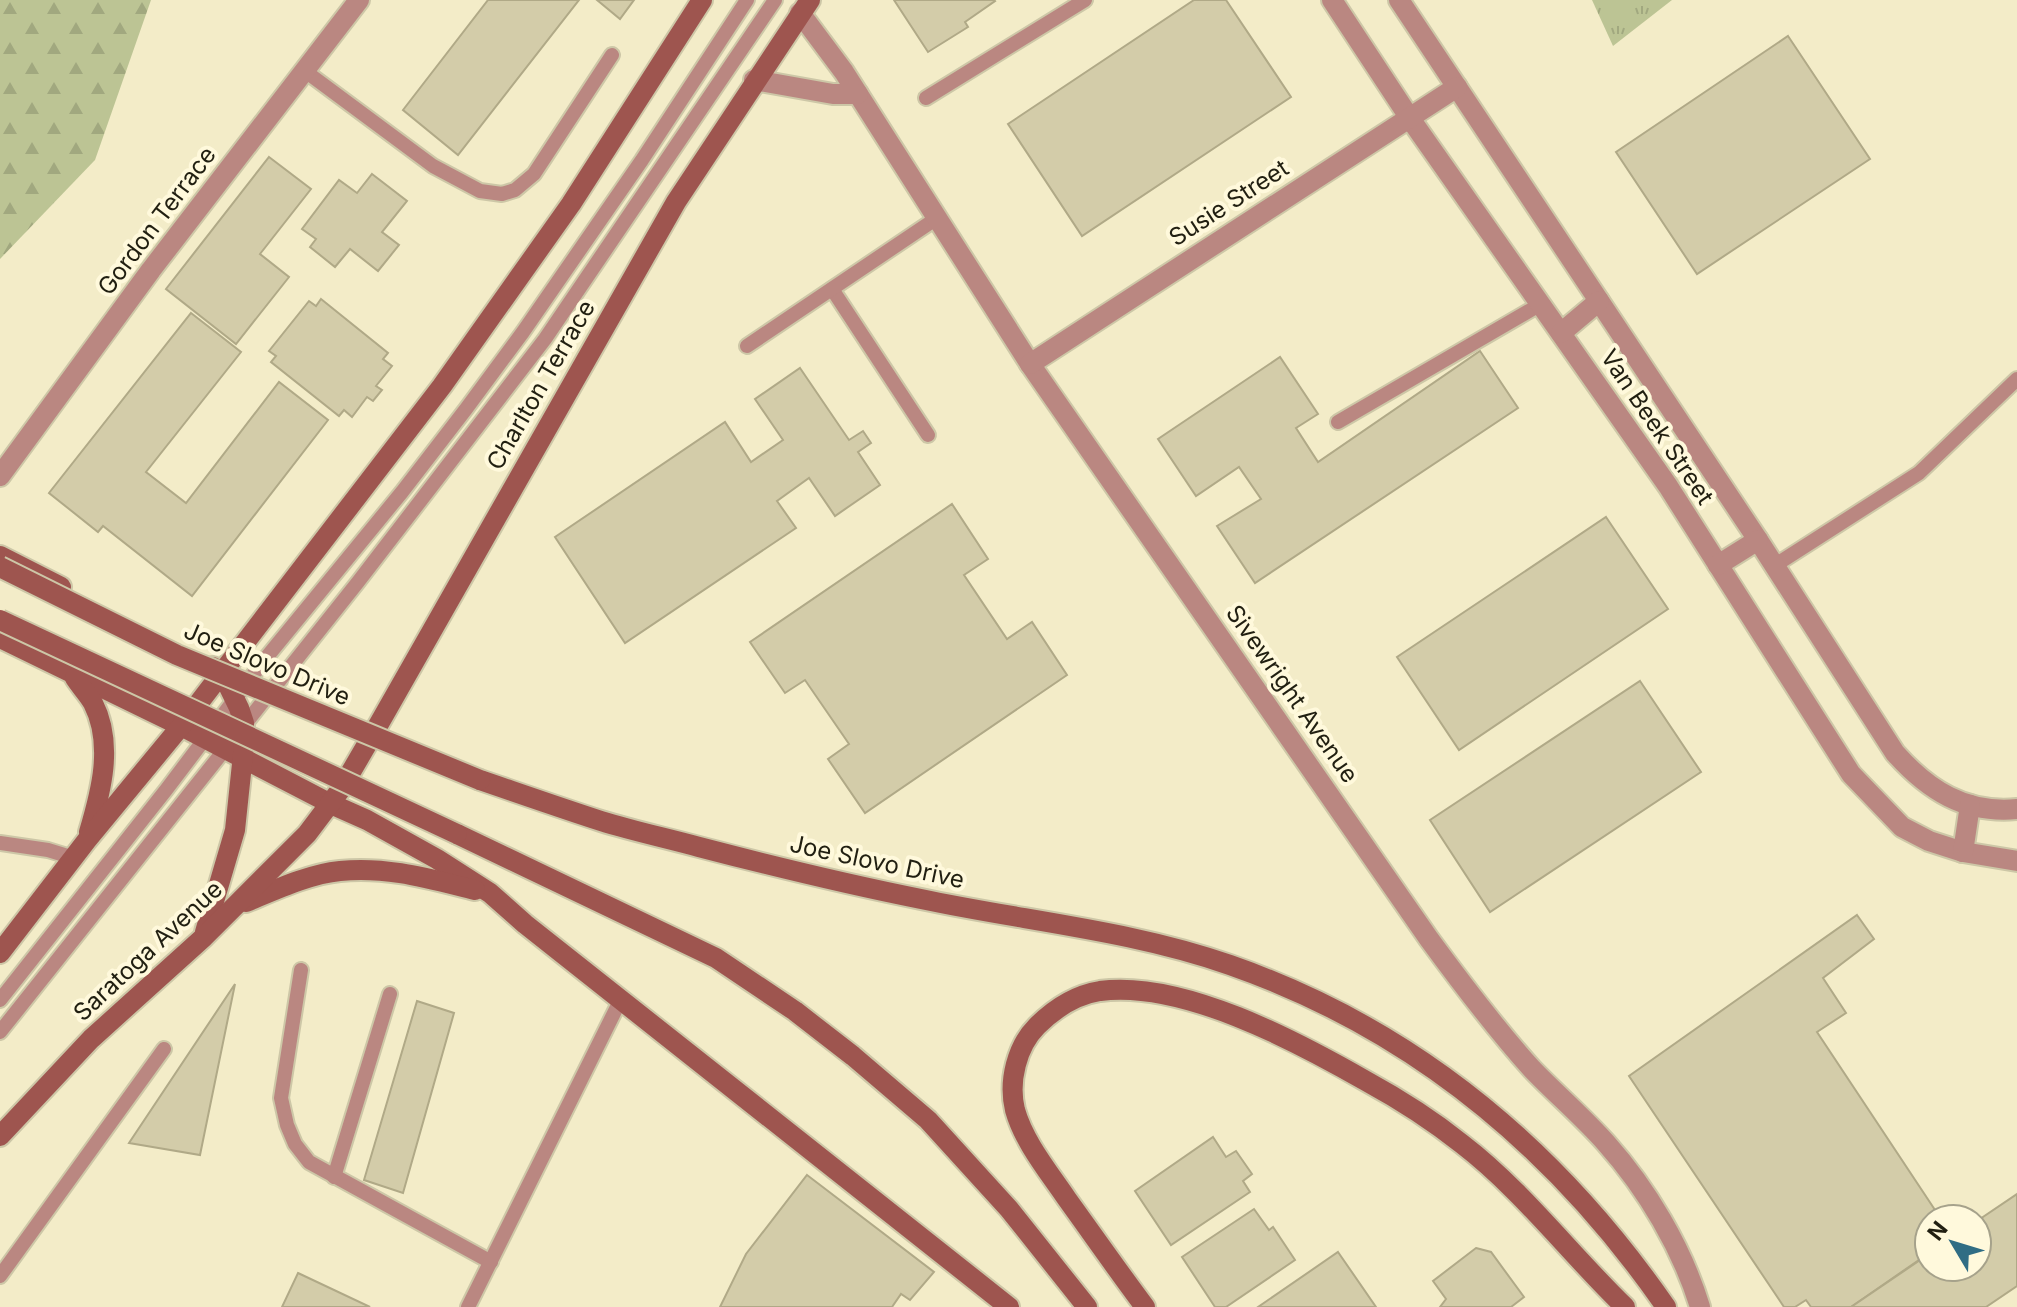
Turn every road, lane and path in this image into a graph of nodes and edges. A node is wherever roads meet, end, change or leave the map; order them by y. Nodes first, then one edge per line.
1 (359, 0) edge
2 (702, 0) edge
3 (747, 0) edge
4 (775, 0) edge
5 (1085, 0) edge
6 (1332, 0) edge
7 (1399, 0) edge
8 (805, 6) edge
9 (612, 55) dead end
10 (305, 71) junction
11 (754, 80) junction
12 (1457, 87) junction
13 (858, 94) junction
14 (926, 98) dead end
15 (1409, 117) junction
16 (937, 218) junction
17 (832, 289) junction
18 (1599, 301) junction
19 (1541, 304) junction
20 (1561, 333) junction
21 (747, 346) dead end
22 (1030, 364) junction
23 (2017, 379) edge
24 (1338, 422) dead end
25 (928, 435) dead end
26 (0, 476) edge
27 (1758, 540) junction
28 (0, 556) edge
29 (1718, 565) junction
30 (1774, 566) junction
31 (0, 567) edge
32 (0, 620) edge
33 (0, 638) edge
34 (222, 673) junction
35 (73, 675) junction
36 (235, 699) junction
37 (244, 723) junction
38 (181, 726) junction
39 (205, 740) junction
40 (224, 750) junction
41 (243, 760) junction
42 (331, 804) junction
43 (1970, 805) junction
44 (2017, 809) edge
45 (87, 840) junction
46 (0, 843) edge
47 (1963, 852) junction
48 (74, 858) junction
49 (2017, 861) edge
50 (490, 893) junction
51 (235, 906) junction
52 (204, 937) junction
53 (0, 953) edge
54 (301, 970) dead end
55 (390, 994) dead end
56 (621, 999) junction
57 (0, 1000) edge
58 (0, 1032) edge
59 (164, 1049) dead end
60 (0, 1136) edge
61 (334, 1177) junction
62 (491, 1262) junction
63 (0, 1276) edge
64 (468, 1307) edge
65 (1009, 1307) edge
66 (1087, 1307) edge
67 (1145, 1307) edge
68 (1625, 1307) edge
69 (1666, 1307) edge
70 (1700, 1307) edge

1 - 10 street, Gordon Terrace
2 - 34 main road
3 - 36 lane
4 - 37 lane
5 - 14 lane
6 - 15 street, Van Beek Street
7 - 12 street, Van Beek Street
8 - 11 main road, Charlton Terrace
8 - 13 street, Sivewright Avenue
9 - 10 lane
10 - 26 street, Gordon Terrace
11 - 13 street
11 - 42 main road, Charlton Terrace
12 - 15 street, Susie Street
12 - 18 street, Van Beek Street
13 - 16 street, Sivewright Avenue
15 - 19 street, Van Beek Street
15 - 22 street, Susie Street
16 - 17 lane
16 - 22 street, Sivewright Avenue
17 - 21 lane
17 - 25 lane
18 - 20 street
18 - 27 street, Van Beek Street
19 - 20 street, Van Beek Street
19 - 24 lane
20 - 29 street, Van Beek Street
22 - 70 street, Sivewright Avenue
23 - 30 lane
27 - 29 street
27 - 30 street, Van Beek Street
28 - 34 main road
29 - 47 street, Van Beek Street
30 - 43 street, Van Beek Street
31 - 69 main road, Joe Slovo Drive, bridge
32 - 66 main road, bridge
33 - 35 main road
34 - 36 main road
34 - 38 main road
35 - 38 main road
35 - 45 main road
36 - 37 main road
36 - 39 lane
37 - 40 lane
37 - 41 main road
38 - 39 main road
38 - 45 main road
39 - 40 main road
39 - 57 lane
40 - 41 main road
40 - 58 lane
41 - 42 main road
41 - 52 main road
42 - 50 main road
42 - 51 main road, Saratoga Avenue
43 - 44 street, Van Beek Street
43 - 47 street
45 - 48 main road
46 - 48 lane
47 - 49 street, Van Beek Street
48 - 53 main road
50 - 51 main road
50 - 56 main road
51 - 52 main road, Saratoga Avenue
52 - 60 main road, Saratoga Avenue
54 - 61 lane
55 - 61 lane
56 - 62 lane
56 - 65 main road
59 - 63 lane
61 - 62 lane
62 - 64 lane
67 - 68 main road

